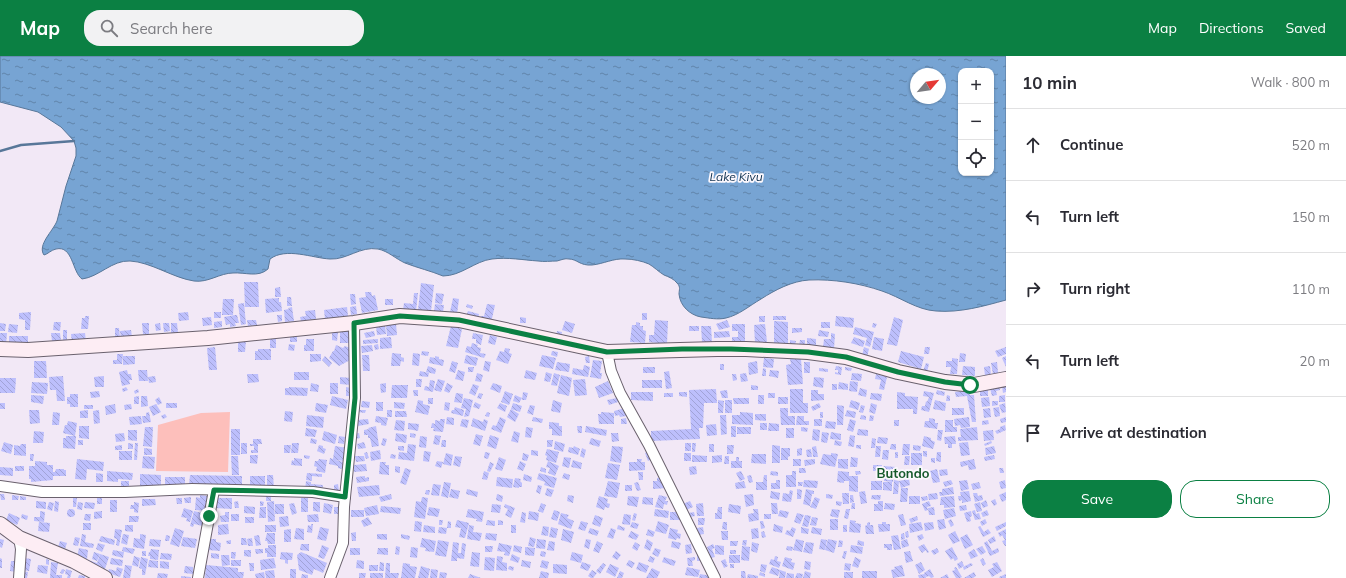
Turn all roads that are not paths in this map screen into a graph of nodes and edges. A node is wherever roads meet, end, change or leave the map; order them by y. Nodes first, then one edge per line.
1 (354, 323) junction
2 (0, 349) edge
3 (607, 352) junction
4 (1006, 379) edge
5 (0, 486) edge
6 (214, 490) junction
7 (345, 497) junction
8 (0, 524) edge
9 (19, 538) junction
10 (18, 578) edge
11 (105, 578) edge
12 (198, 578) edge
13 (330, 578) edge
14 (715, 578) edge

1 - 2 street
1 - 3 street
1 - 7 street
3 - 4 street
3 - 14 street
5 - 6 street
6 - 7 street
6 - 12 street
7 - 13 street
8 - 9 street
9 - 10 street
9 - 11 street

